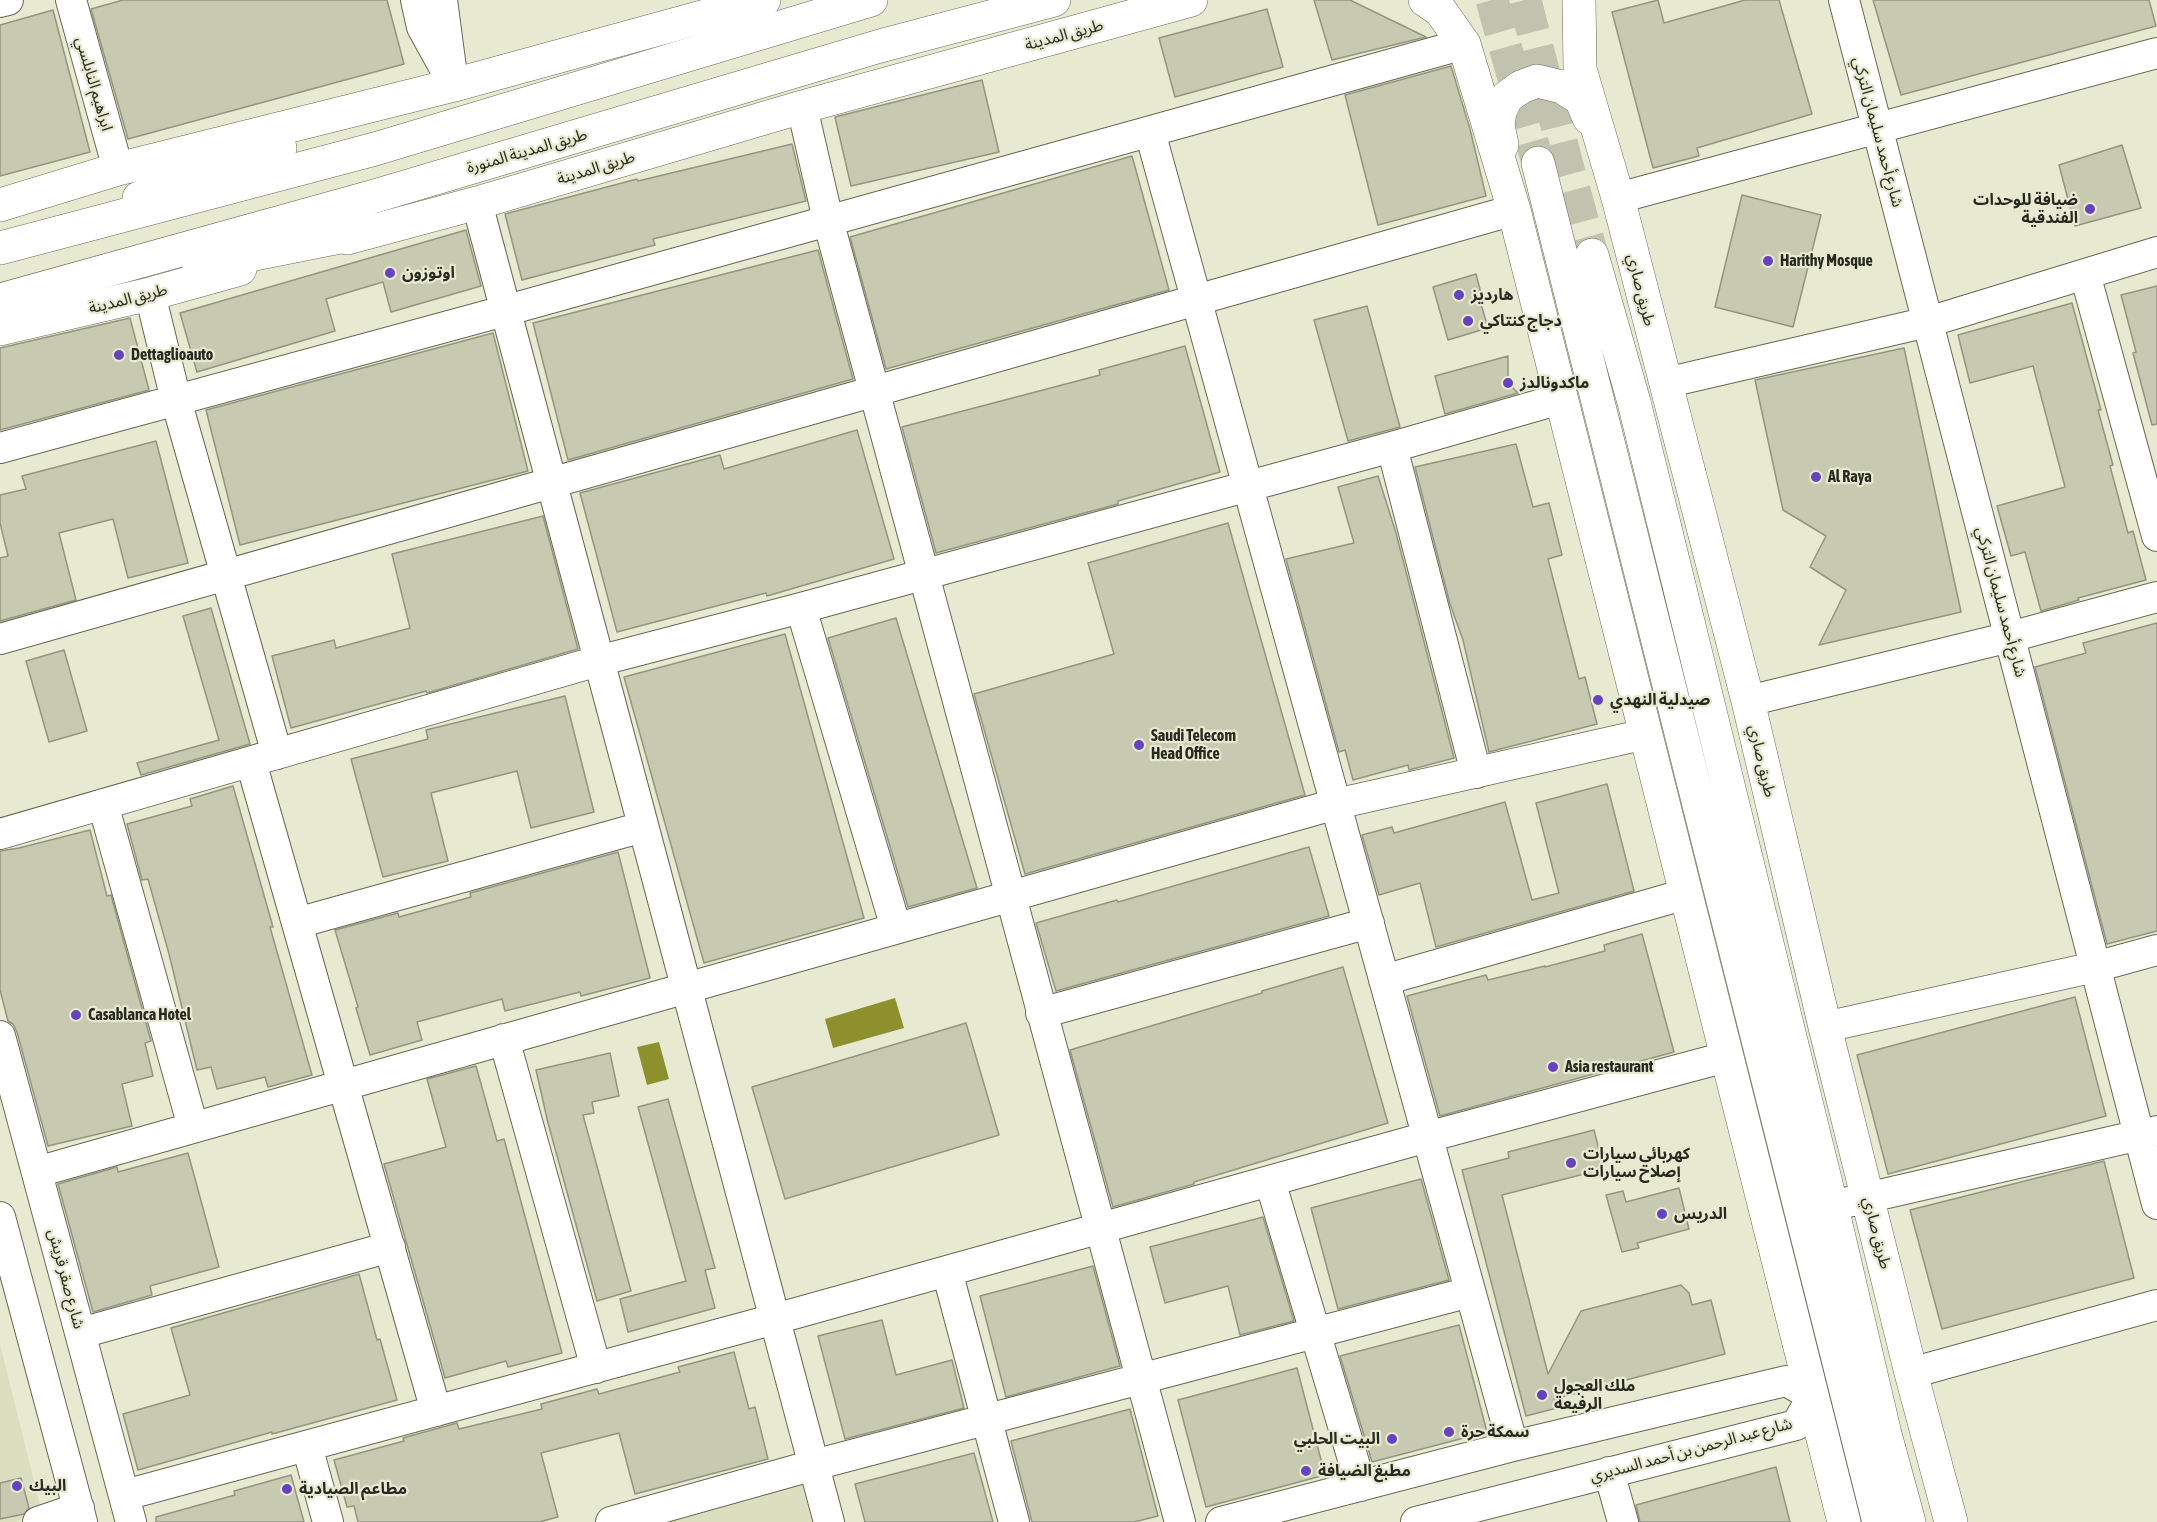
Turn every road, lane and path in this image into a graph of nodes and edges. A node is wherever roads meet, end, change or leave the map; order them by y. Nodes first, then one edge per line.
1 (8, 0) edge
2 (71, 0) edge
3 (416, 0) edge
4 (442, 0) edge
5 (764, 0) edge
6 (871, 0) edge
7 (1054, 0) edge
8 (1191, 0) edge
9 (1425, 0) edge
10 (1457, 0) edge
11 (1557, 0) edge
12 (1578, 0) edge
13 (1844, 0) edge
14 (0, 2) edge
15 (1464, 44) junction
16 (2157, 53) edge
17 (1580, 69) junction
18 (454, 86) junction
19 (802, 107) junction
20 (1877, 129) junction
21 (1150, 132) junction
22 (1538, 164) tunnel mouth
23 (118, 169) junction
24 (1613, 184) junction
25 (477, 204) junction
26 (0, 205) edge
27 (1514, 210) junction
28 (828, 220) junction
29 (375, 230) junction
30 (0, 248) edge
31 (2157, 252) edge
32 (1592, 255) tunnel mouth
33 (2085, 274) junction
34 (150, 294) junction
35 (1197, 299) junction
36 (0, 302) edge
37 (504, 311) junction
38 (1928, 322) junction
39 (0, 329) edge
40 (1665, 383) junction
41 (874, 391) junction
42 (1560, 399) junction
43 (176, 400) junction
44 (1392, 447) junction
45 (0, 448) edge
46 (550, 482) junction
47 (1248, 486) junction
48 (2157, 536) edge
49 (226, 574) junction
50 (923, 574) junction
51 (2157, 597) edge
52 (801, 608) junction
53 (2010, 637) junction
54 (0, 639) edge
55 (598, 661) junction
56 (1748, 701) junction
57 (1646, 734) junction
58 (264, 758) junction
59 (1476, 773) junction
60 (103, 804) junction
61 (1336, 804) junction
62 (643, 827) junction
63 (0, 834) edge
64 (1686, 894) junction
65 (1009, 896) junction
66 (297, 923) junction
67 (1368, 923) junction
68 (896, 928) junction
69 (2157, 950) edge
70 (2095, 967) junction
71 (1384, 980) junction
72 (686, 987) junction
73 (1041, 1013) junction
74 (1825, 1027) junction
75 (0, 1036) edge
76 (504, 1039) junction
77 (1759, 1045) junction
78 (1726, 1057) junction
79 (343, 1085) junction
80 (193, 1127) junction
81 (2148, 1133) edge
82 (1427, 1137) junction
83 (37, 1172) junction
84 (1270, 1181) junction
85 (1760, 1188) junction
86 (1868, 1197) junction
87 (2157, 1204) edge
88 (1831, 1206) junction
89 (0, 1217) edge
90 (1100, 1229) junction
91 (390, 1247) junction
92 (61, 1259) junction
93 (947, 1271) junction
94 (15, 1273) junction
95 (1470, 1292) junction
96 (2157, 1305) edge
97 (775, 1319) junction
98 (81, 1333) junction
99 (1315, 1333) junction
100 (596, 1368) junction
101 (1911, 1373) junction
102 (1141, 1379) junction
103 (1813, 1396) junction
104 (1665, 1410) junction
105 (436, 1411) junction
106 (987, 1420) junction
107 (307, 1446) junction
108 (1513, 1446) junction
109 (1677, 1455) junction
110 (814, 1465) junction
111 (1609, 1472) junction
112 (1361, 1486) junction
113 (128, 1509) edge
114 (80, 1515) edge
115 (1432, 1520) edge
116 (38, 1522) edge
117 (328, 1522) edge
118 (611, 1522) edge
119 (830, 1522) edge
120 (1014, 1522) edge
121 (1180, 1522) edge
122 (1221, 1522) edge
123 (1623, 1522) edge
124 (1844, 1522) edge
125 (1879, 1522) edge
126 (1909, 1522) edge
127 (1951, 1522) edge

1 - 14 street
2 - 23 street, ابراهيم النابلسي
3 - 18 street
4 - 18 street
5 - 18 main road
6 - 30 main road
7 - 36 main road, طريق المدينة المنورة
8 - 19 main road, طريق المدينة
9 - 15 main road
10 - 15 main road
11 - 17 main road
12 - 17 main road, طريق صاري
13 - 20 street, شارع أحمد سليمان التركي
15 - 21 street
15 - 27 main road
16 - 20 street
17 - 24 main road, طريق صاري
18 - 23 main road
18 - 30 main road
19 - 25 main road, طريق المدينة
19 - 28 street
20 - 24 street
20 - 38 street, شارع أحمد سليمان التركي
21 - 28 street
21 - 35 street
22 - 77 main road
23 - 26 main road
24 - 27 main road
24 - 40 main road, طريق صاري
25 - 29 main road, طريق المدينة
25 - 37 street
27 - 35 street
27 - 42 main road
28 - 37 street
28 - 41 street
29 - 34 main road, طريق المدينة
29 - 36 main road
31 - 33 street
32 - 88 main road
33 - 38 street
33 - 48 street
34 - 39 main road, طريق المدينة
34 - 43 street
35 - 41 street
35 - 47 street
37 - 43 street
37 - 46 street
38 - 40 street
38 - 53 street, شارع أحمد سليمان التركي
40 - 56 main road, طريق صاري
41 - 46 street
41 - 50 street
42 - 44 street
42 - 57 main road
43 - 45 street
43 - 49 street
44 - 47 street
44 - 59 street
46 - 49 street
46 - 55 street
47 - 50 street
47 - 61 street
49 - 54 street
49 - 58 street
50 - 52 street
50 - 65 street
51 - 53 street
52 - 55 street
52 - 68 street
53 - 56 street
53 - 70 street, شارع أحمد سليمان التركي
55 - 58 street
55 - 62 street
56 - 74 main road, طريق صاري
57 - 59 street
57 - 64 main road
58 - 60 street
58 - 66 street
59 - 61 street
60 - 63 street
60 - 80 street
61 - 65 street
61 - 67 street
62 - 66 street
62 - 72 street
64 - 71 street
64 - 78 main road
65 - 68 street
65 - 73 street
66 - 79 street
67 - 71 street
67 - 73 street
68 - 72 street
69 - 70 street
70 - 74 street
70 - 81 street, شارع أحمد سليمان التركي
71 - 82 street
72 - 76 street
72 - 97 street
73 - 90 street
74 - 86 main road, طريق صاري
75 - 83 street, شارع صقر قريش
76 - 79 street
76 - 100 street
77 - 85 main road
77 - 125 main road
78 - 82 street
78 - 85 main road
79 - 80 street
79 - 91 street
80 - 83 street
81 - 86 street
81 - 87 street, شارع أحمد سليمان التركي
82 - 84 street
82 - 95 street
83 - 92 street, شارع صقر قريش
84 - 90 street
84 - 99 street
85 - 103 main road
86 - 88 street
86 - 101 main road, طريق صاري
88 - 126 main road
89 - 94 street
90 - 93 street
90 - 102 street
91 - 98 street
91 - 105 street
92 - 94 street
92 - 98 street, شارع صقر قريش
93 - 97 street
93 - 106 street
94 - 114 street
95 - 99 street
95 - 108 street
96 - 101 street
97 - 100 street
97 - 110 street
98 - 113 street, شارع صقر قريش
99 - 102 street
99 - 112 street
100 - 105 street
101 - 127 main road, طريق صاري
102 - 106 street
102 - 121 street
103 - 104 street
103 - 109 street, شارع عبد الرحمن بن أحمد السديري
103 - 124 main road
104 - 108 street
104 - 109 street
105 - 107 street
106 - 110 street
106 - 120 street
107 - 113 street
107 - 117 street
108 - 112 street
109 - 111 street, شارع عبد الرحمن بن أحمد السديري
110 - 118 street
110 - 119 street
111 - 115 street, شارع عبد الرحمن بن أحمد السديري
111 - 123 street
112 - 122 street
114 - 116 street

